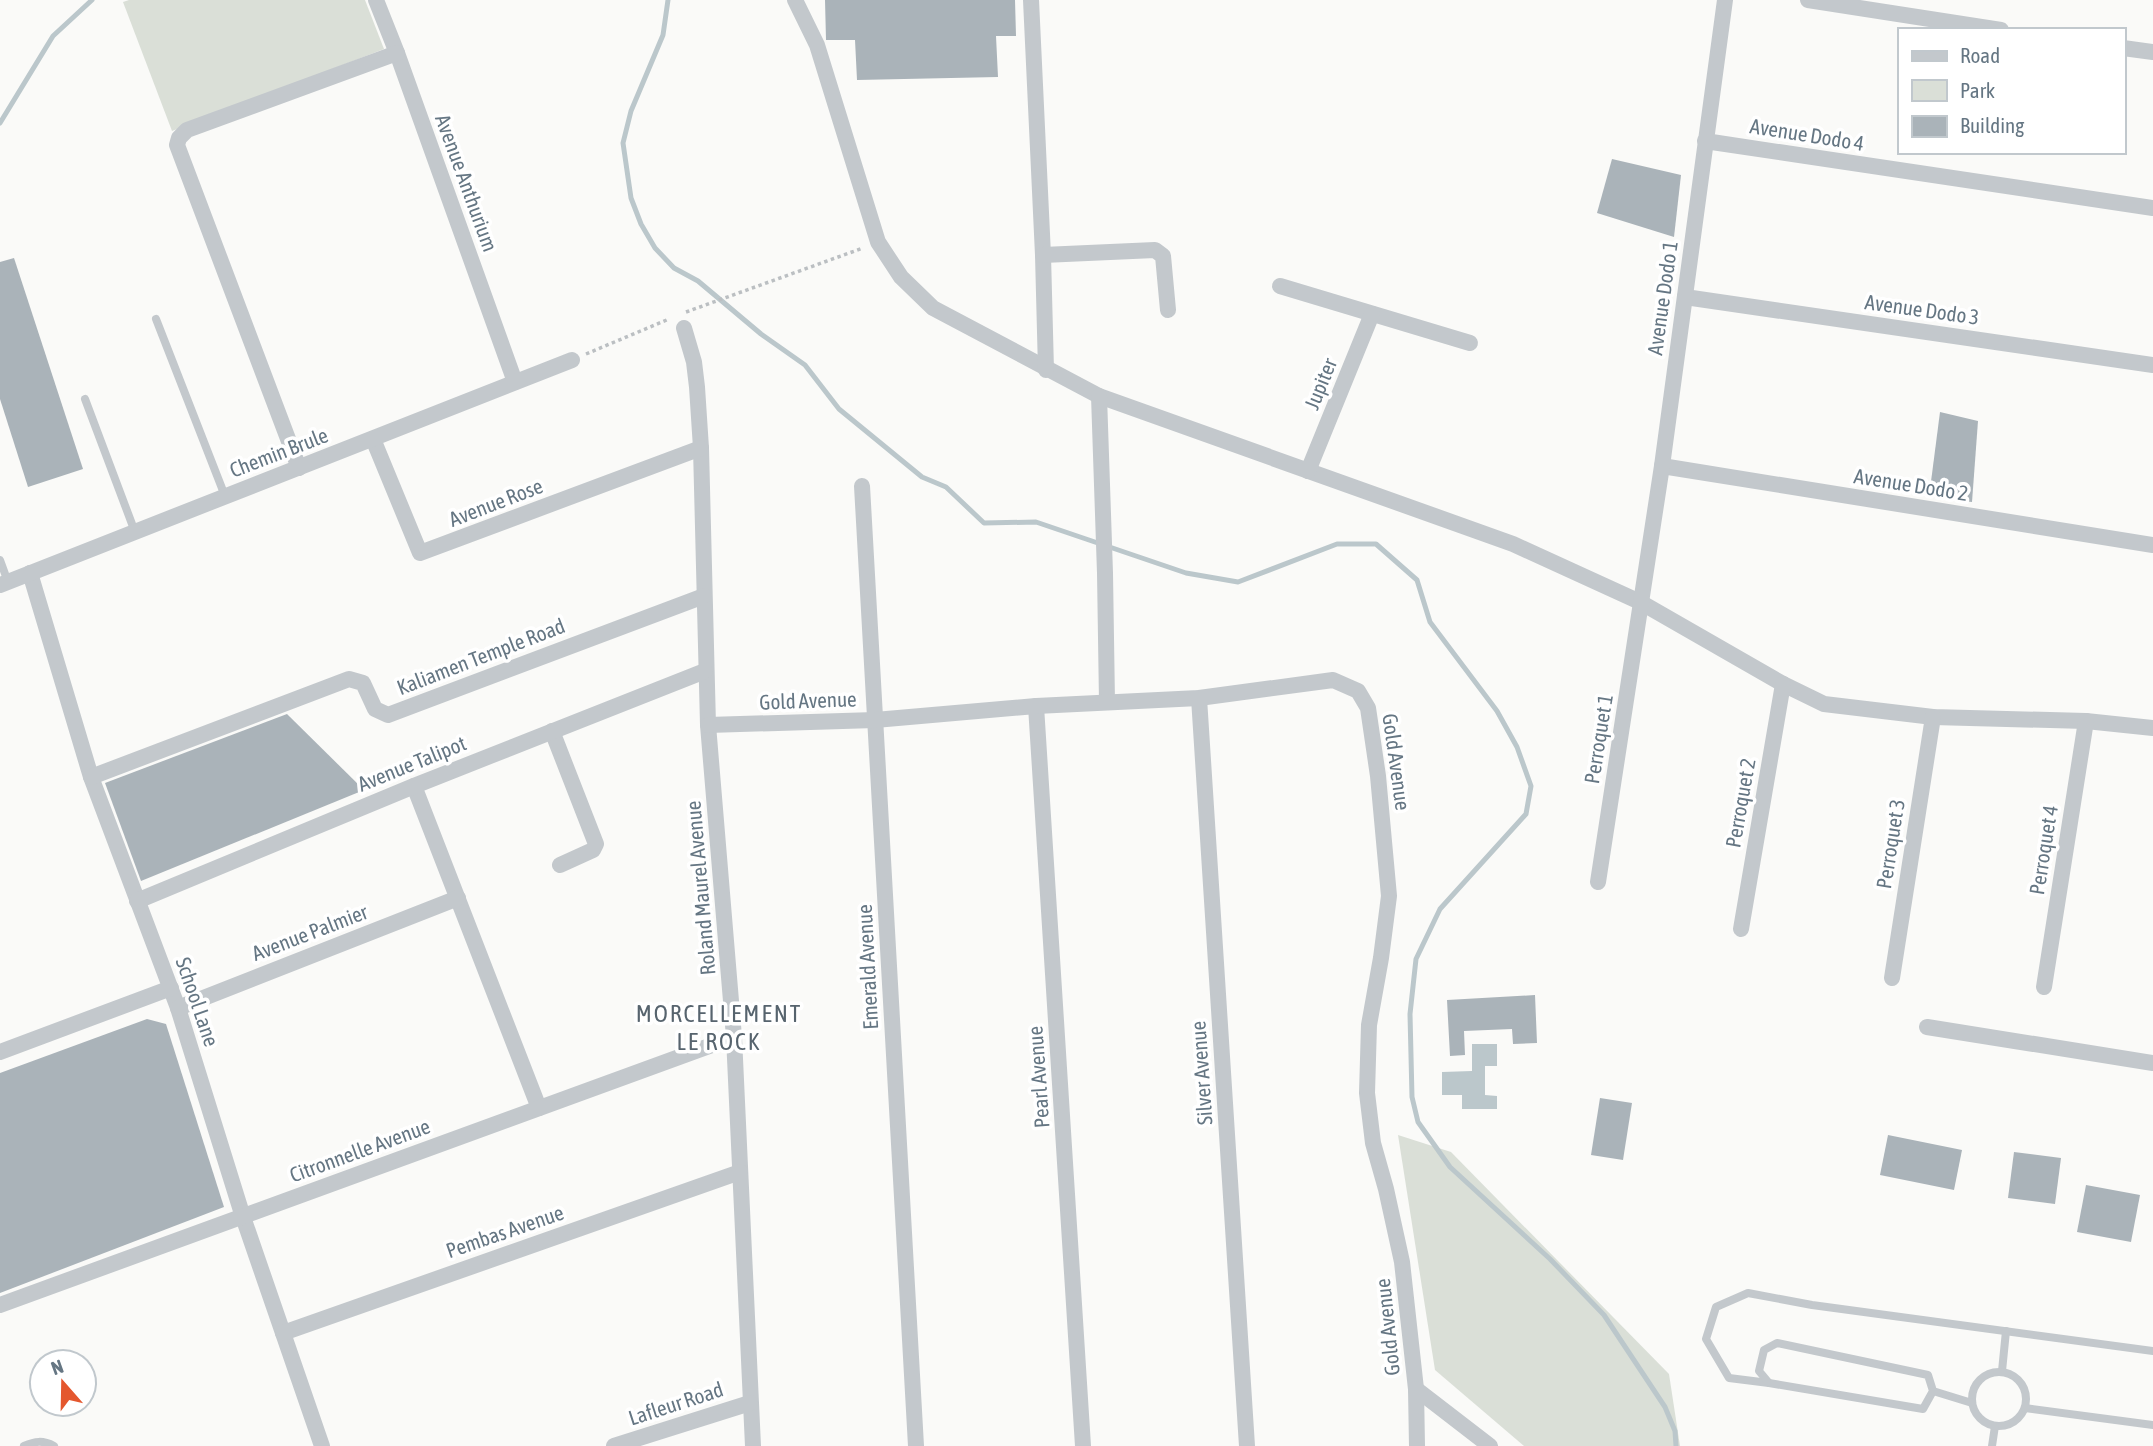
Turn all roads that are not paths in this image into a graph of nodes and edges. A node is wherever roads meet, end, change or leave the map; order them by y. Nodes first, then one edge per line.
1 (376, 0) edge
2 (795, 0) edge
3 (1031, 0) edge
4 (1725, 0) edge
5 (1808, 0) edge
6 (1896, 7) edge
7 (1992, 28) edge
8 (2125, 48) edge
9 (2153, 52) edge
10 (397, 53) junction
11 (1705, 141) junction
12 (2153, 208) edge
13 (1043, 255) junction
14 (1280, 286) dead end
15 (1685, 297) junction
16 (1168, 310) dead end
17 (1372, 314) junction
18 (156, 319) dead end
19 (683, 321) road end
20 (1470, 343) dead end
21 (572, 360) road end
22 (2153, 365) edge
23 (1046, 370) junction
24 (515, 382) junction
25 (1099, 396) junction
26 (85, 399) dead end
27 (373, 439) junction
28 (701, 448) junction
29 (1662, 466) junction
30 (299, 468) junction
31 (1308, 471) junction
32 (862, 486) dead end
33 (225, 496) junction
34 (135, 532) junction
35 (2153, 545) edge
36 (0, 560) edge
37 (30, 573) junction
38 (4, 583) edge
39 (704, 596) junction
40 (1640, 602) junction
41 (705, 671) junction
42 (1783, 684) junction
43 (1199, 698) junction
44 (1107, 702) junction
45 (1036, 706) junction
46 (1933, 717) junction
47 (875, 720) junction
48 (2086, 721) junction
49 (708, 726) junction
50 (2153, 727) edge
51 (552, 731) junction
52 (91, 776) junction
53 (414, 786) junction
54 (560, 865) dead end
55 (1598, 882) dead end
56 (458, 898) junction
57 (137, 901) junction
58 (1741, 929) dead end
59 (1892, 978) dead end
60 (2043, 987) dead end
61 (171, 988) junction
62 (178, 1008) junction
63 (1927, 1027) dead end
64 (734, 1037) junction
65 (0, 1052) edge
66 (2153, 1063) edge
67 (539, 1108) junction
68 (740, 1171) junction
69 (243, 1217) junction
70 (0, 1306) edge
71 (2006, 1331) junction
72 (283, 1333) junction
73 (2153, 1351) edge
74 (2002, 1371) junction
75 (1769, 1383) junction
76 (1416, 1389) junction
77 (1933, 1391) junction
78 (750, 1403) junction
79 (1972, 1403) junction
80 (2025, 1408) junction
81 (2153, 1425) edge
82 (1995, 1426) junction
83 (24, 1446) edge
84 (54, 1446) edge
85 (322, 1446) edge
86 (614, 1446) edge
87 (753, 1446) edge
88 (916, 1446) edge
89 (1083, 1446) edge
90 (1247, 1446) edge
91 (1417, 1446) edge
92 (1490, 1446) edge
93 (1992, 1446) edge

1 - 10 street, Avenue Anthurium
2 - 23 street
3 - 13 street
4 - 11 street, Avenue Dodo 1
5 - 6 street
6 - 7 street
8 - 9 street
10 - 24 street, Avenue Anthurium
10 - 30 street
11 - 12 street, Avenue Dodo 4
11 - 15 street, Avenue Dodo 1
13 - 16 street
13 - 23 street
14 - 17 street
15 - 22 street, Avenue Dodo 3
15 - 29 street, Avenue Dodo 1
17 - 20 street
17 - 31 street, Jupiter
18 - 33 lane
19 - 28 street, Roland Maurel Avenue
21 - 24 street, Chemin Brule
23 - 25 street
24 - 27 street, Chemin Brule
25 - 31 street
25 - 44 street
26 - 34 lane
27 - 28 street, Avenue Rose
27 - 30 street, Chemin Brule
28 - 39 street, Roland Maurel Avenue
29 - 35 street, Avenue Dodo 2
29 - 40 street, Avenue Dodo 1
30 - 33 street, Chemin Brule
31 - 40 street
32 - 47 street, Emerald Avenue
33 - 34 street, Chemin Brule
34 - 37 street, Chemin Brule
36 - 38 lane
37 - 38 street, Chemin Brule
37 - 52 street, School Lane
39 - 41 street, Roland Maurel Avenue
39 - 52 street, Kaliamen Temple Road
40 - 42 street
40 - 55 street, Perroquet 1
41 - 49 street, Roland Maurel Avenue
41 - 51 street, Avenue Talipot
42 - 46 street
42 - 58 street, Perroquet 2
43 - 44 street, Gold Avenue
43 - 76 street, Gold Avenue
43 - 90 street, Silver Avenue
44 - 45 street, Gold Avenue
45 - 47 street, Gold Avenue
45 - 89 street, Pearl Avenue
46 - 48 street
46 - 59 street, Perroquet 3
47 - 49 street, Gold Avenue
47 - 88 street, Emerald Avenue
48 - 50 street
48 - 60 street, Perroquet 4
49 - 64 street, Roland Maurel Avenue
51 - 53 street, Avenue Talipot
51 - 54 street
52 - 57 street, School Lane
53 - 56 street
53 - 57 street, Avenue Talipot
56 - 62 street, Avenue Palmier
56 - 67 street
57 - 61 street, School Lane
61 - 62 street, School Lane
61 - 65 street
62 - 69 street, School Lane
63 - 66 street
64 - 67 street, Citronnelle Avenue
64 - 68 street, Roland Maurel Avenue
67 - 69 street, Citronnelle Avenue
68 - 72 street, Pembas Avenue
68 - 78 street, Roland Maurel Avenue
69 - 70 street, Citronnelle Avenue
69 - 72 street, School Lane
71 - 73 lane
71 - 74 lane
71 - 75 lane
72 - 85 street, School Lane
74 - 79 lane
74 - 80 lane
75 - 77 lane
75 - 77 lane
76 - 91 street, Gold Avenue
76 - 92 street
77 - 79 lane
78 - 86 street, Lafleur Road
78 - 87 street, Roland Maurel Avenue
79 - 82 lane
80 - 81 lane
80 - 82 lane
82 - 93 lane
83 - 84 lane

